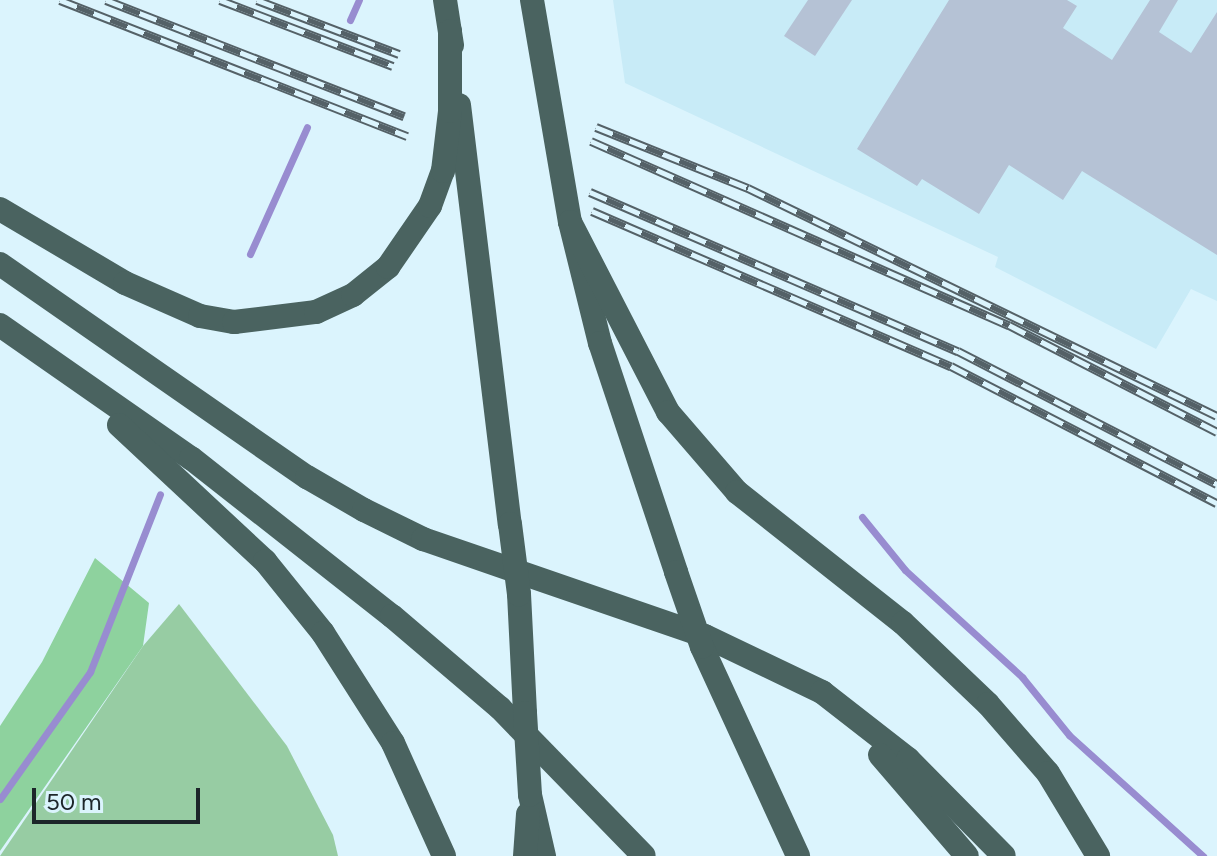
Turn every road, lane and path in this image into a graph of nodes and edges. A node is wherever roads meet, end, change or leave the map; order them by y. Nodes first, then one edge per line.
1 (445, 0) edge
2 (532, 0) edge
3 (450, 31) junction
4 (0, 209) edge
5 (570, 222) junction
6 (0, 264) edge
7 (2, 326) edge
8 (751, 657) junction
9 (530, 795) junction
10 (444, 856) edge
11 (525, 856) edge
12 (544, 856) edge
13 (644, 856) edge
14 (798, 856) edge
15 (967, 856) edge
16 (1004, 856) edge
17 (1098, 856) edge

1 - 3 highway
2 - 5 highway
3 - 4 highway
3 - 9 highway, bridge
5 - 14 highway, bridge
5 - 17 highway
6 - 8 highway
7 - 10 highway
7 - 13 highway
8 - 15 highway
8 - 16 highway
9 - 11 highway
9 - 12 highway

